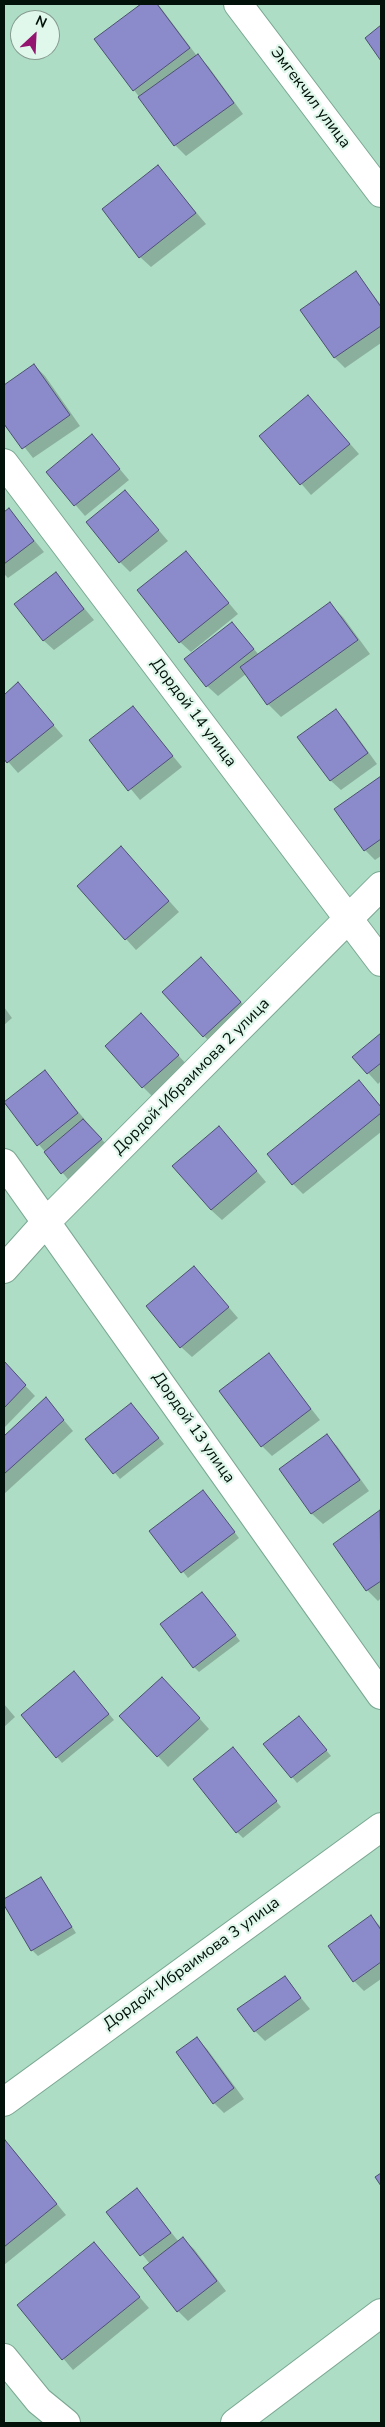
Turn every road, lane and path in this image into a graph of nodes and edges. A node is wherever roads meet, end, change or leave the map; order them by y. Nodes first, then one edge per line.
1 (238, 4) edge
2 (381, 193) edge
3 (4, 463) edge
4 (381, 886) edge
5 (350, 919) junction
6 (381, 962) edge
7 (4, 1162) edge
8 (47, 1222) junction
9 (4, 1269) edge
10 (381, 1694) edge
11 (381, 1827) edge
12 (4, 2102) edge
13 (381, 2313) edge
14 (4, 2358) edge
15 (66, 2423) edge
16 (235, 2423) edge

1 - 2 street, Эмгекчил улица
3 - 5 street, Дордой 14 улица
4 - 5 street, Дордой-Ибраимова 2 улица
5 - 6 street, Дордой 14 улица
5 - 8 street, Дордой-Ибраимова 2 улица
7 - 8 street, Дордой 13 улица
8 - 9 street, Дордой-Ибраимова 2 улица
8 - 10 street, Дордой 13 улица
11 - 12 street, Дордой-Ибраимова 3 улица
13 - 16 street
14 - 15 street

